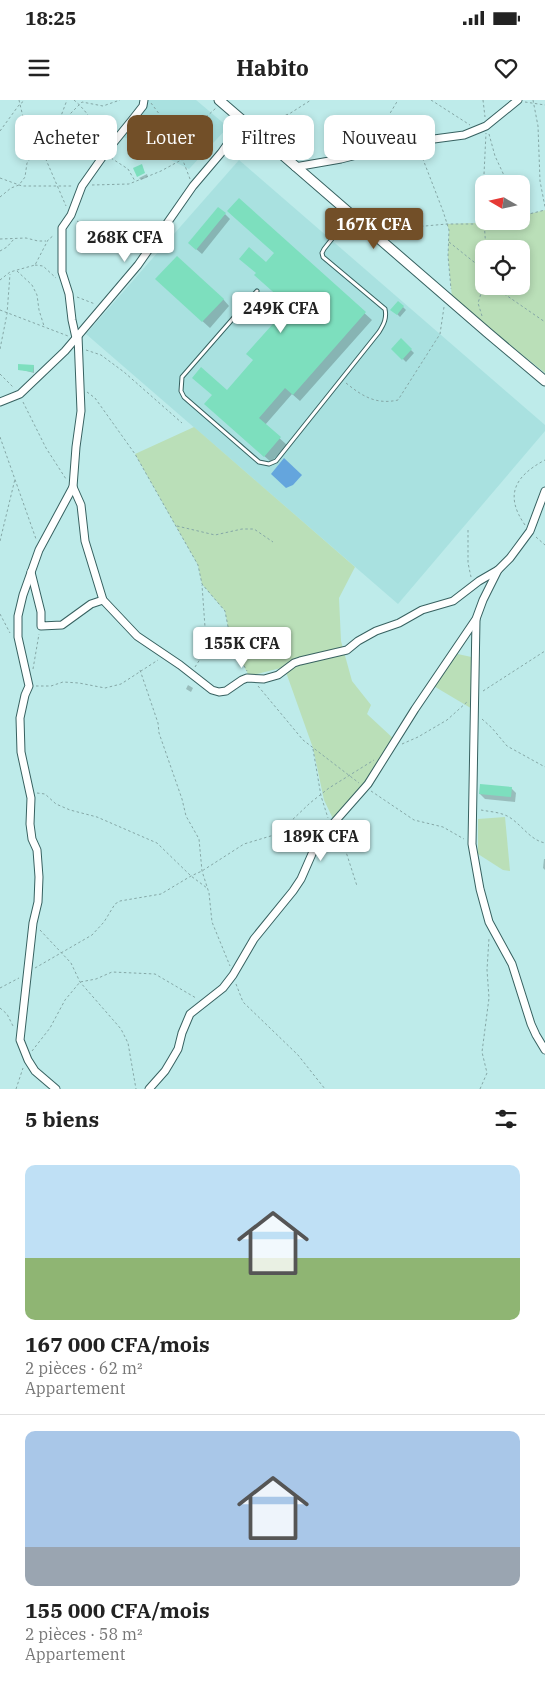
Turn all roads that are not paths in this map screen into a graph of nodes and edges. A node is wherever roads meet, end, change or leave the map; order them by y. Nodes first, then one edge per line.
1 (144, 100) edge
2 (222, 101) edge
3 (517, 101) edge
4 (236, 115) edge
5 (223, 150) edge
6 (287, 160) edge
7 (295, 167) junction
8 (351, 215) junction
9 (257, 290) dead end
10 (76, 338) junction
11 (545, 381) edge
12 (0, 402) edge
13 (73, 487) junction
14 (545, 491) edge
15 (498, 570) junction
16 (31, 572) junction
17 (103, 600) junction
18 (476, 619) junction
19 (545, 1050) edge
20 (56, 1089) edge
21 (149, 1089) edge

1 - 10 street
2 - 4 street
3 - 7 street
5 - 10 street
6 - 7 street
7 - 8 street
8 - 9 lane
8 - 11 street
10 - 12 street
10 - 13 street
13 - 16 street
13 - 17 street
14 - 15 street
15 - 17 street
15 - 18 street
16 - 17 street
16 - 20 street
18 - 19 street
18 - 21 street

